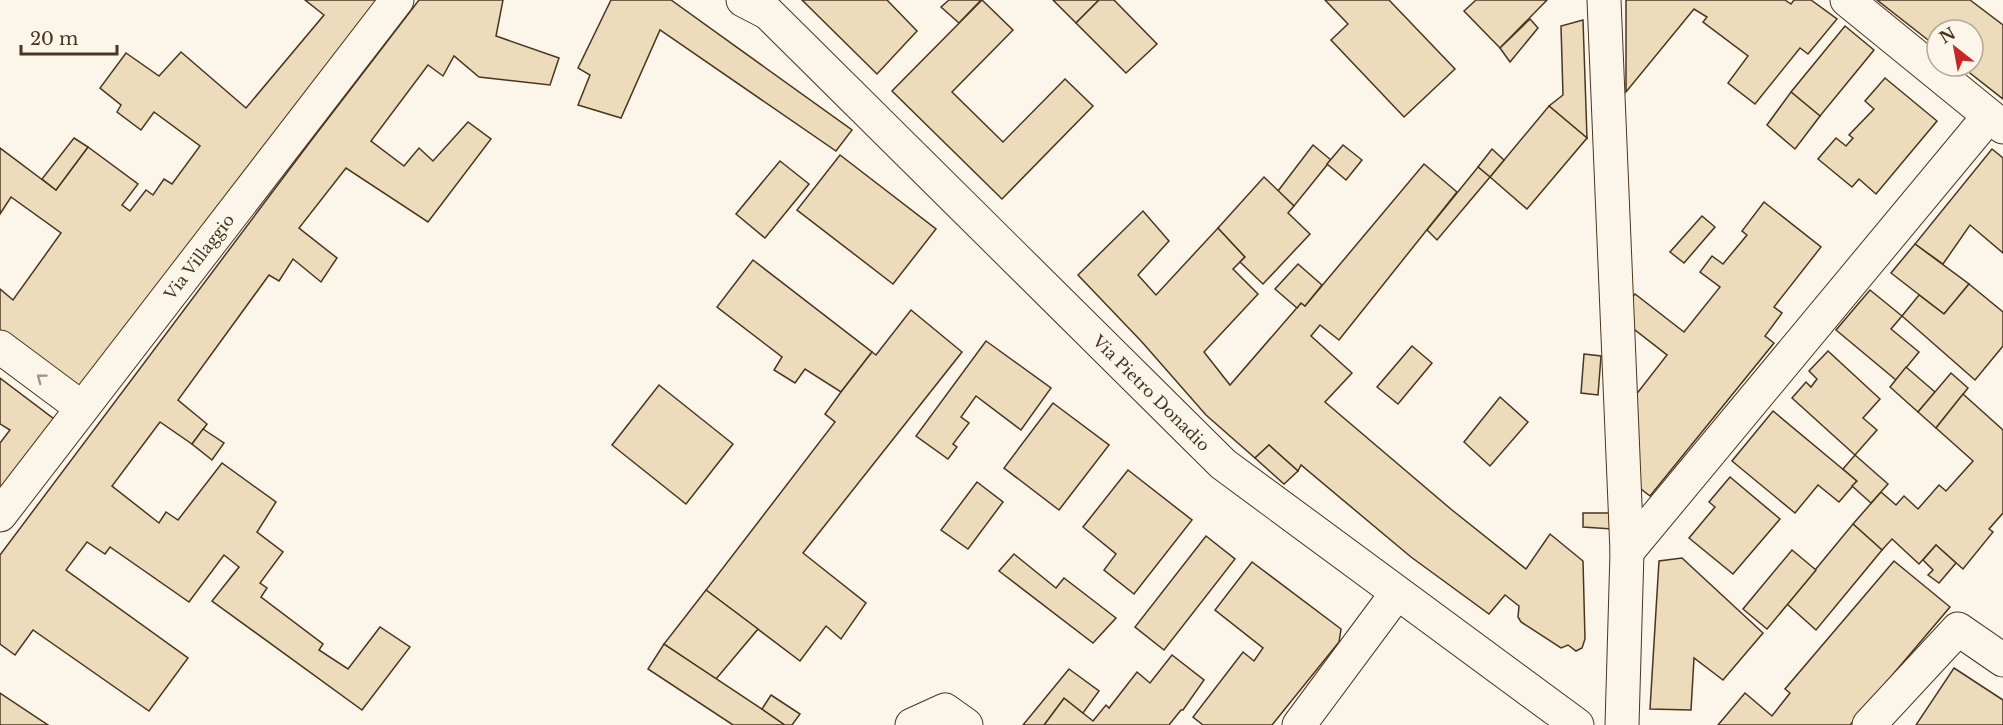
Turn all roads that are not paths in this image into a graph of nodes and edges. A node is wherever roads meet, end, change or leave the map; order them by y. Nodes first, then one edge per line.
1 (398, 0) edge
2 (1604, 0) edge
3 (1847, 0) edge
4 (758, 4) edge
5 (1996, 122) edge
6 (0, 347) edge
7 (82, 408) junction
8 (0, 514) edge
9 (1627, 552) junction
10 (1397, 593) junction
11 (2003, 660) edge
12 (912, 725) edge
13 (966, 725) edge
14 (1299, 725) edge
15 (1577, 725) edge
16 (1622, 725) edge
17 (1869, 725) edge

1 - 7 street, Via Villaggio
2 - 9 street
3 - 5 street
4 - 10 street, Via Pietro Donadio
5 - 9 street
7 -> 6 street
7 - 8 street, Via Villaggio
9 - 16 street
10 - 14 street
10 - 15 street, Via Pietro Donadio
11 - 17 street
12 - 13 street

